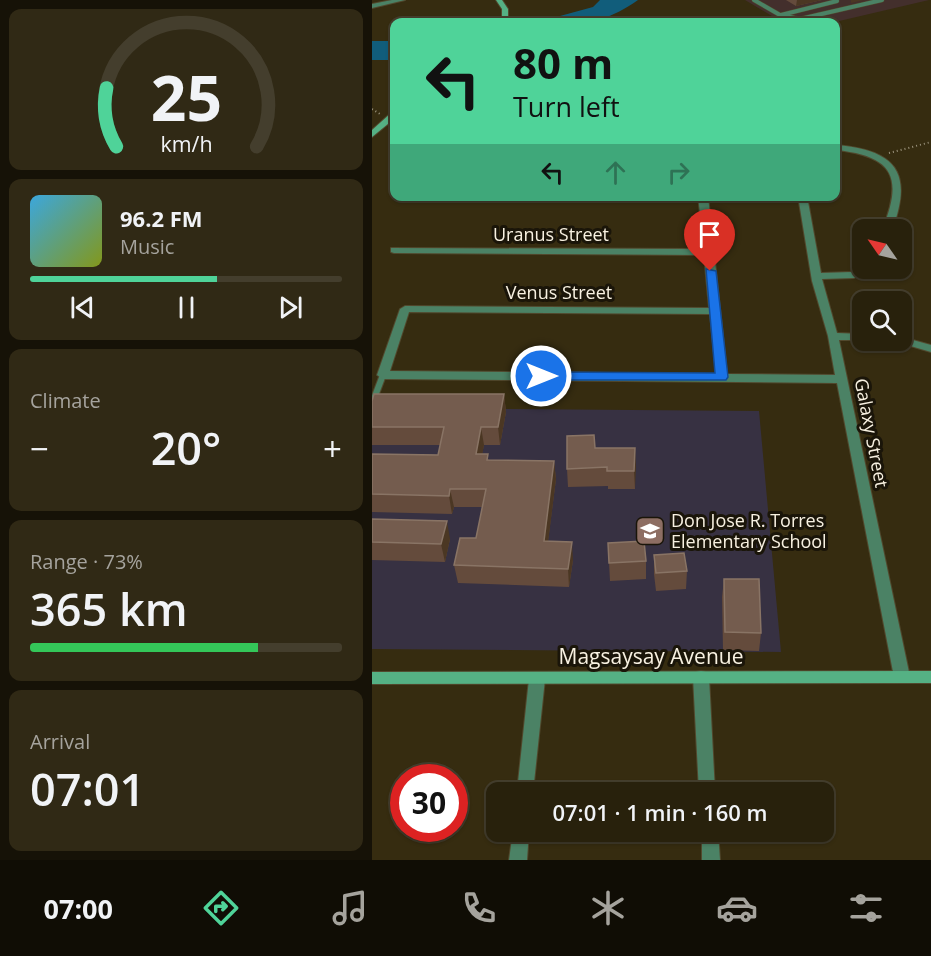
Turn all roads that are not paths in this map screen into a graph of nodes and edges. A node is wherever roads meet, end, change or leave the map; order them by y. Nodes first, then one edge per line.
1 (402, 0) edge
2 (499, 0) edge
3 (754, 0) edge
4 (882, 0) edge
5 (837, 1) edge
6 (372, 6) edge
7 (780, 15) junction
8 (506, 18) edge
9 (795, 18) edge
10 (804, 18) edge
11 (390, 118) edge
12 (372, 134) edge
13 (840, 148) edge
14 (703, 201) edge
15 (802, 201) edge
16 (892, 219) edge
17 (394, 250) dead end
18 (709, 252) junction
19 (852, 275) edge
20 (817, 276) junction
21 (713, 310) junction
22 (833, 336) junction
23 (852, 337) edge
24 (912, 343) edge
25 (931, 349) edge
26 (383, 375) junction
27 (722, 377) junction
28 (841, 379) junction
29 (372, 404) edge
30 (701, 676) junction
31 (902, 677) junction
32 (931, 677) edge
33 (537, 679) junction
34 (372, 680) edge
35 (526, 782) edge
36 (706, 782) edge
37 (520, 842) edge
38 (710, 842) edge
39 (518, 860) edge
40 (711, 860) edge

1 - 6 street
2 - 8 street
3 - 7 lane
4 - 10 lane
5 - 7 lane
7 - 9 lane
11 - 12 street
13 - 16 street
14 - 18 street
15 - 20 street, Galaxy Street
17 - 18 street, Uranus Street
18 - 21 street
19 - 20 street
20 - 22 street, Galaxy Street
21 - 26 street, Venus Street
21 - 27 street
22 - 23 street
22 - 28 street, Galaxy Street
24 - 25 street
26 - 27 street
26 - 29 lane
27 - 28 street
28 - 31 street, Galaxy Street
30 - 31 street, Magsaysay Avenue
30 - 33 street, Magsaysay Avenue
30 - 36 street
31 - 32 street, Magsaysay Avenue
33 - 34 street, Magsaysay Avenue
33 - 35 street
37 - 39 street
38 - 40 street

